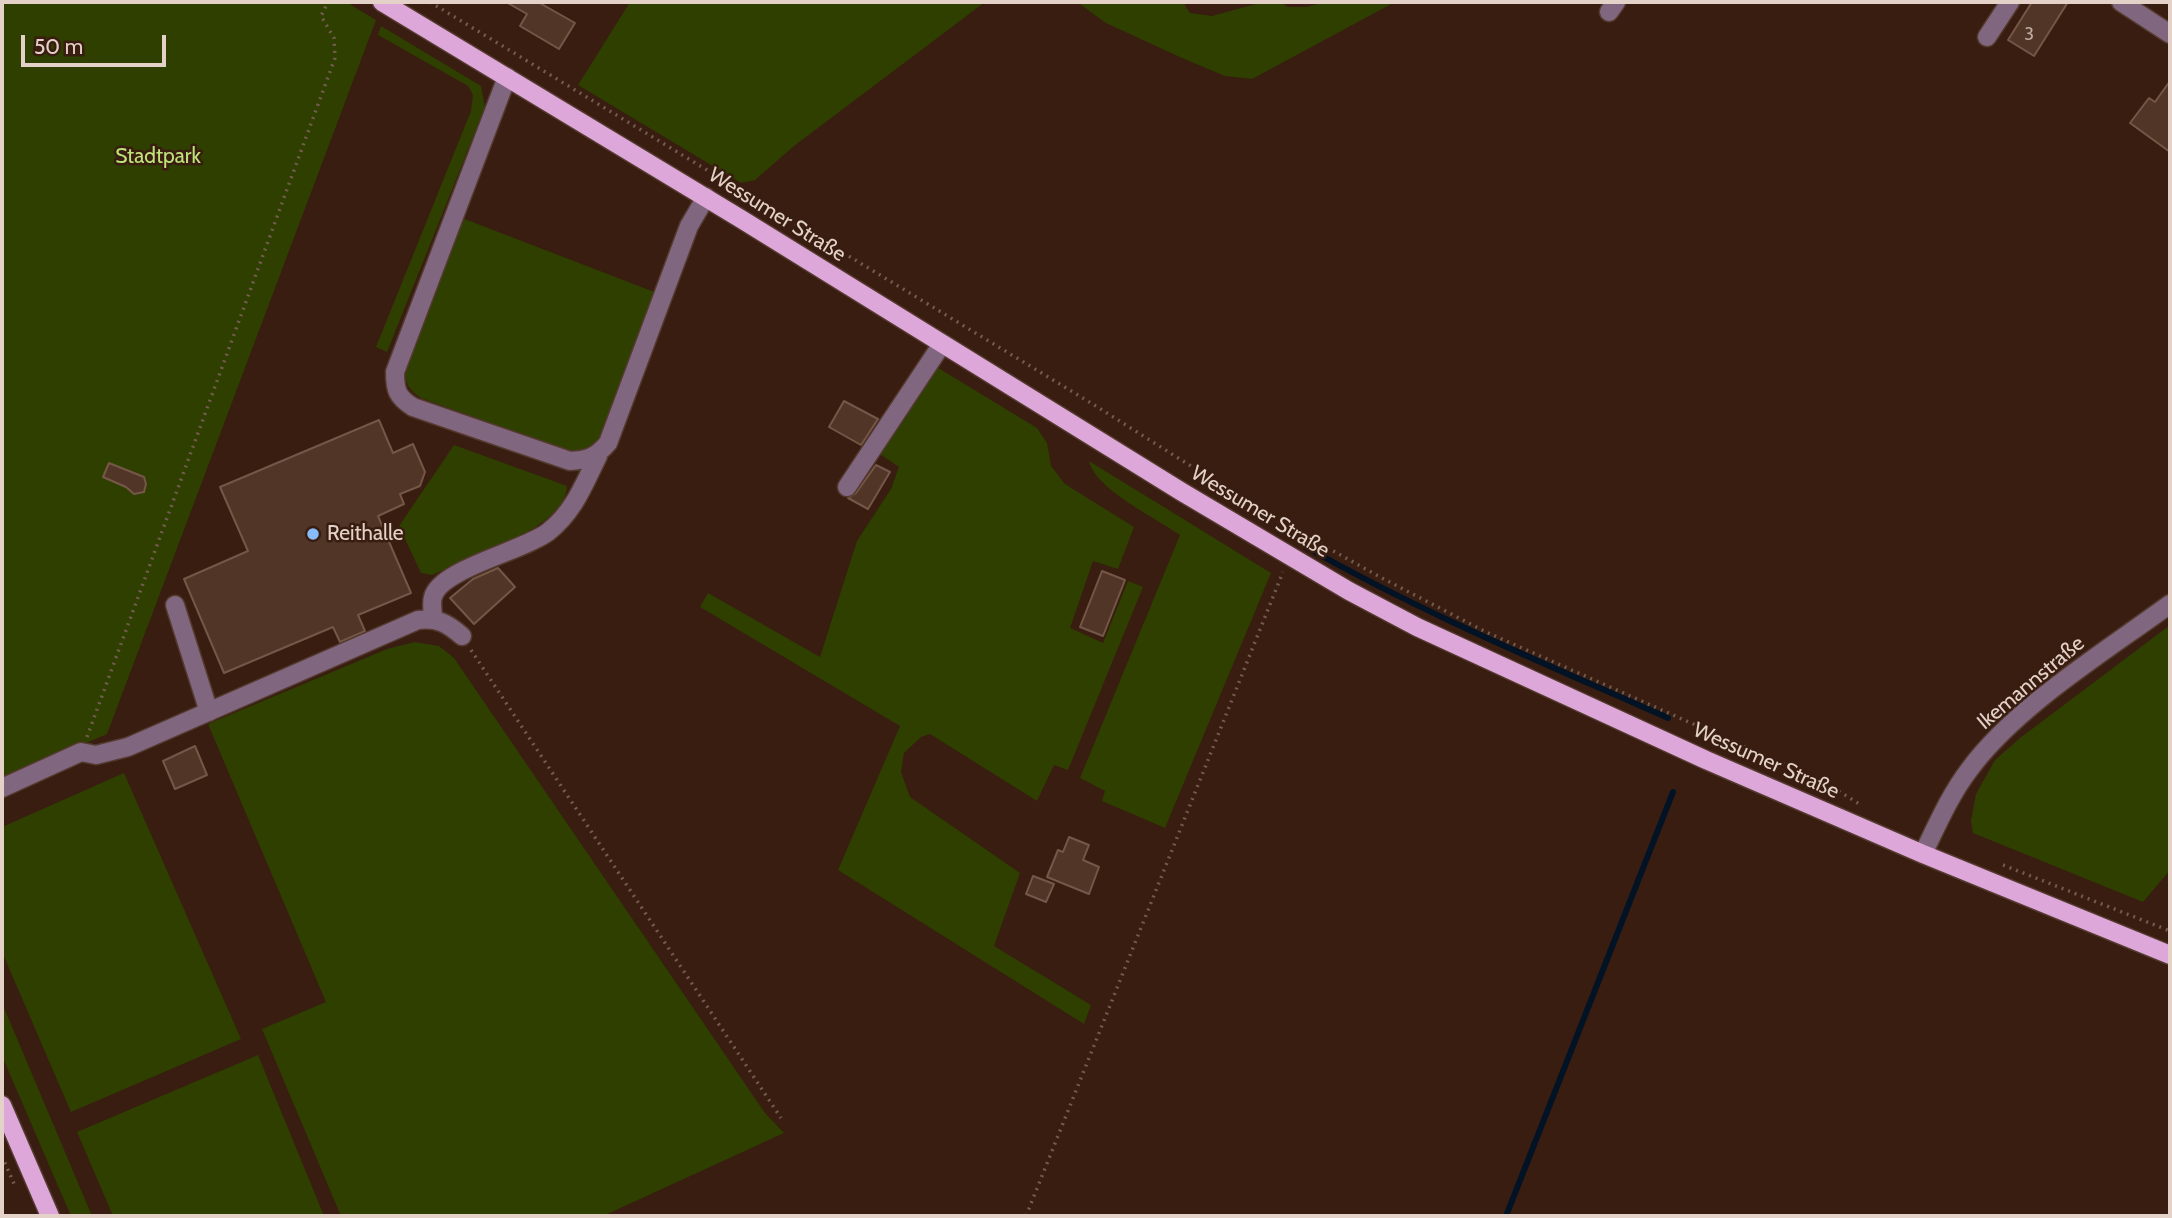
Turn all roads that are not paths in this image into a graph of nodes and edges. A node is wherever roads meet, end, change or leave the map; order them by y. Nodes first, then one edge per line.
1 (382, 2) edge
2 (2010, 2) edge
3 (2121, 2) edge
4 (2170, 34) edge
5 (1987, 37) dead end
6 (507, 77) junction
7 (706, 197) junction
8 (942, 344) junction
9 (598, 456) junction
10 (848, 487) dead end
11 (2170, 604) edge
12 (175, 605) dead end
13 (433, 619) junction
14 (462, 636) road end
15 (209, 712) junction
16 (2, 788) edge
17 (1923, 854) junction
18 (2170, 955) edge
19 (2, 1105) edge
20 (50, 1216) edge

1 - 6 main road, Wessumer Straße
2 - 5 street
3 - 4 street
6 - 7 main road, Wessumer Straße
6 - 9 street
7 - 8 main road, Wessumer Straße
7 - 9 street
8 - 10 street
8 - 17 main road, Wessumer Straße
9 - 13 street
11 - 17 street, Ikemannstraße
12 - 15 street
13 - 14 street
13 - 15 street
15 - 16 street
17 - 18 main road, Wessumer Straße
19 - 20 main road

